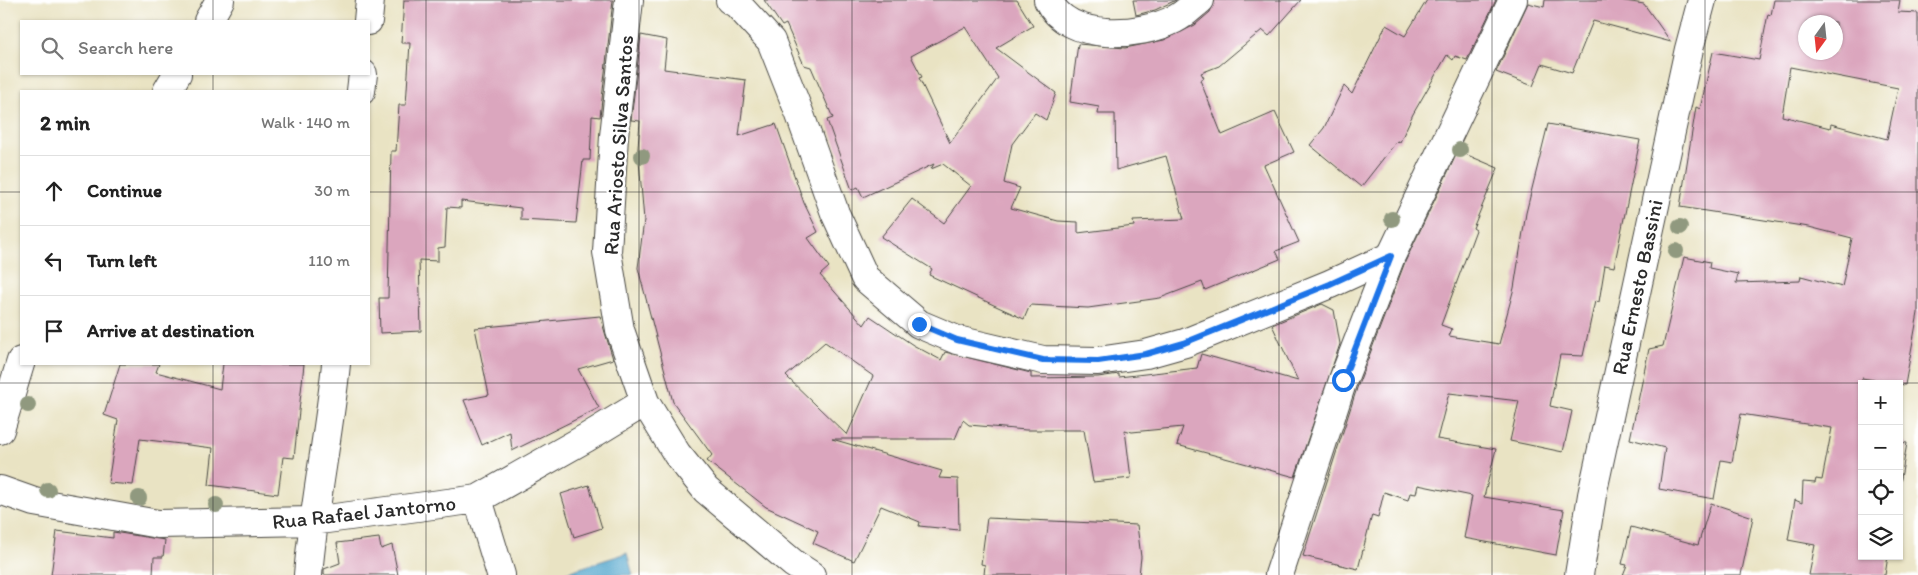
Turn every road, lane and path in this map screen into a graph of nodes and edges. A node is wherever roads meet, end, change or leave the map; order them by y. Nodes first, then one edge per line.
1 (220, 0) edge
2 (370, 0) edge
3 (629, 0) edge
4 (730, 0) edge
5 (1048, 0) edge
6 (1200, 0) edge
7 (1514, 0) edge
8 (1702, 0) edge
9 (209, 20) edge
10 (368, 20) edge
11 (176, 75) edge
12 (363, 75) edge
13 (168, 90) edge
14 (361, 90) edge
15 (1391, 256) junction
16 (20, 363) edge
17 (336, 365) edge
18 (646, 402) junction
19 (0, 430) edge
20 (0, 490) edge
21 (478, 499) junction
22 (312, 522) junction
23 (308, 575) edge
24 (501, 575) edge
25 (811, 575) edge
26 (1279, 575) edge
27 (1579, 575) edge

1 - 9 street
2 - 10 street
3 - 18 street, Rua Ariosto Silva Santos
4 - 15 street
5 - 6 street
7 - 15 street
8 - 27 street, Rua Ernesto Bassini
11 - 13 street
12 - 14 street
15 - 26 street
16 - 19 street
17 - 22 street
18 - 21 street, Rua Rafael Jantorno
18 - 25 street, Rua Ariosto Silva Santos
20 - 22 street, Rua Rafael Jantorno
21 - 22 street, Rua Rafael Jantorno
21 - 24 street
22 - 23 street

